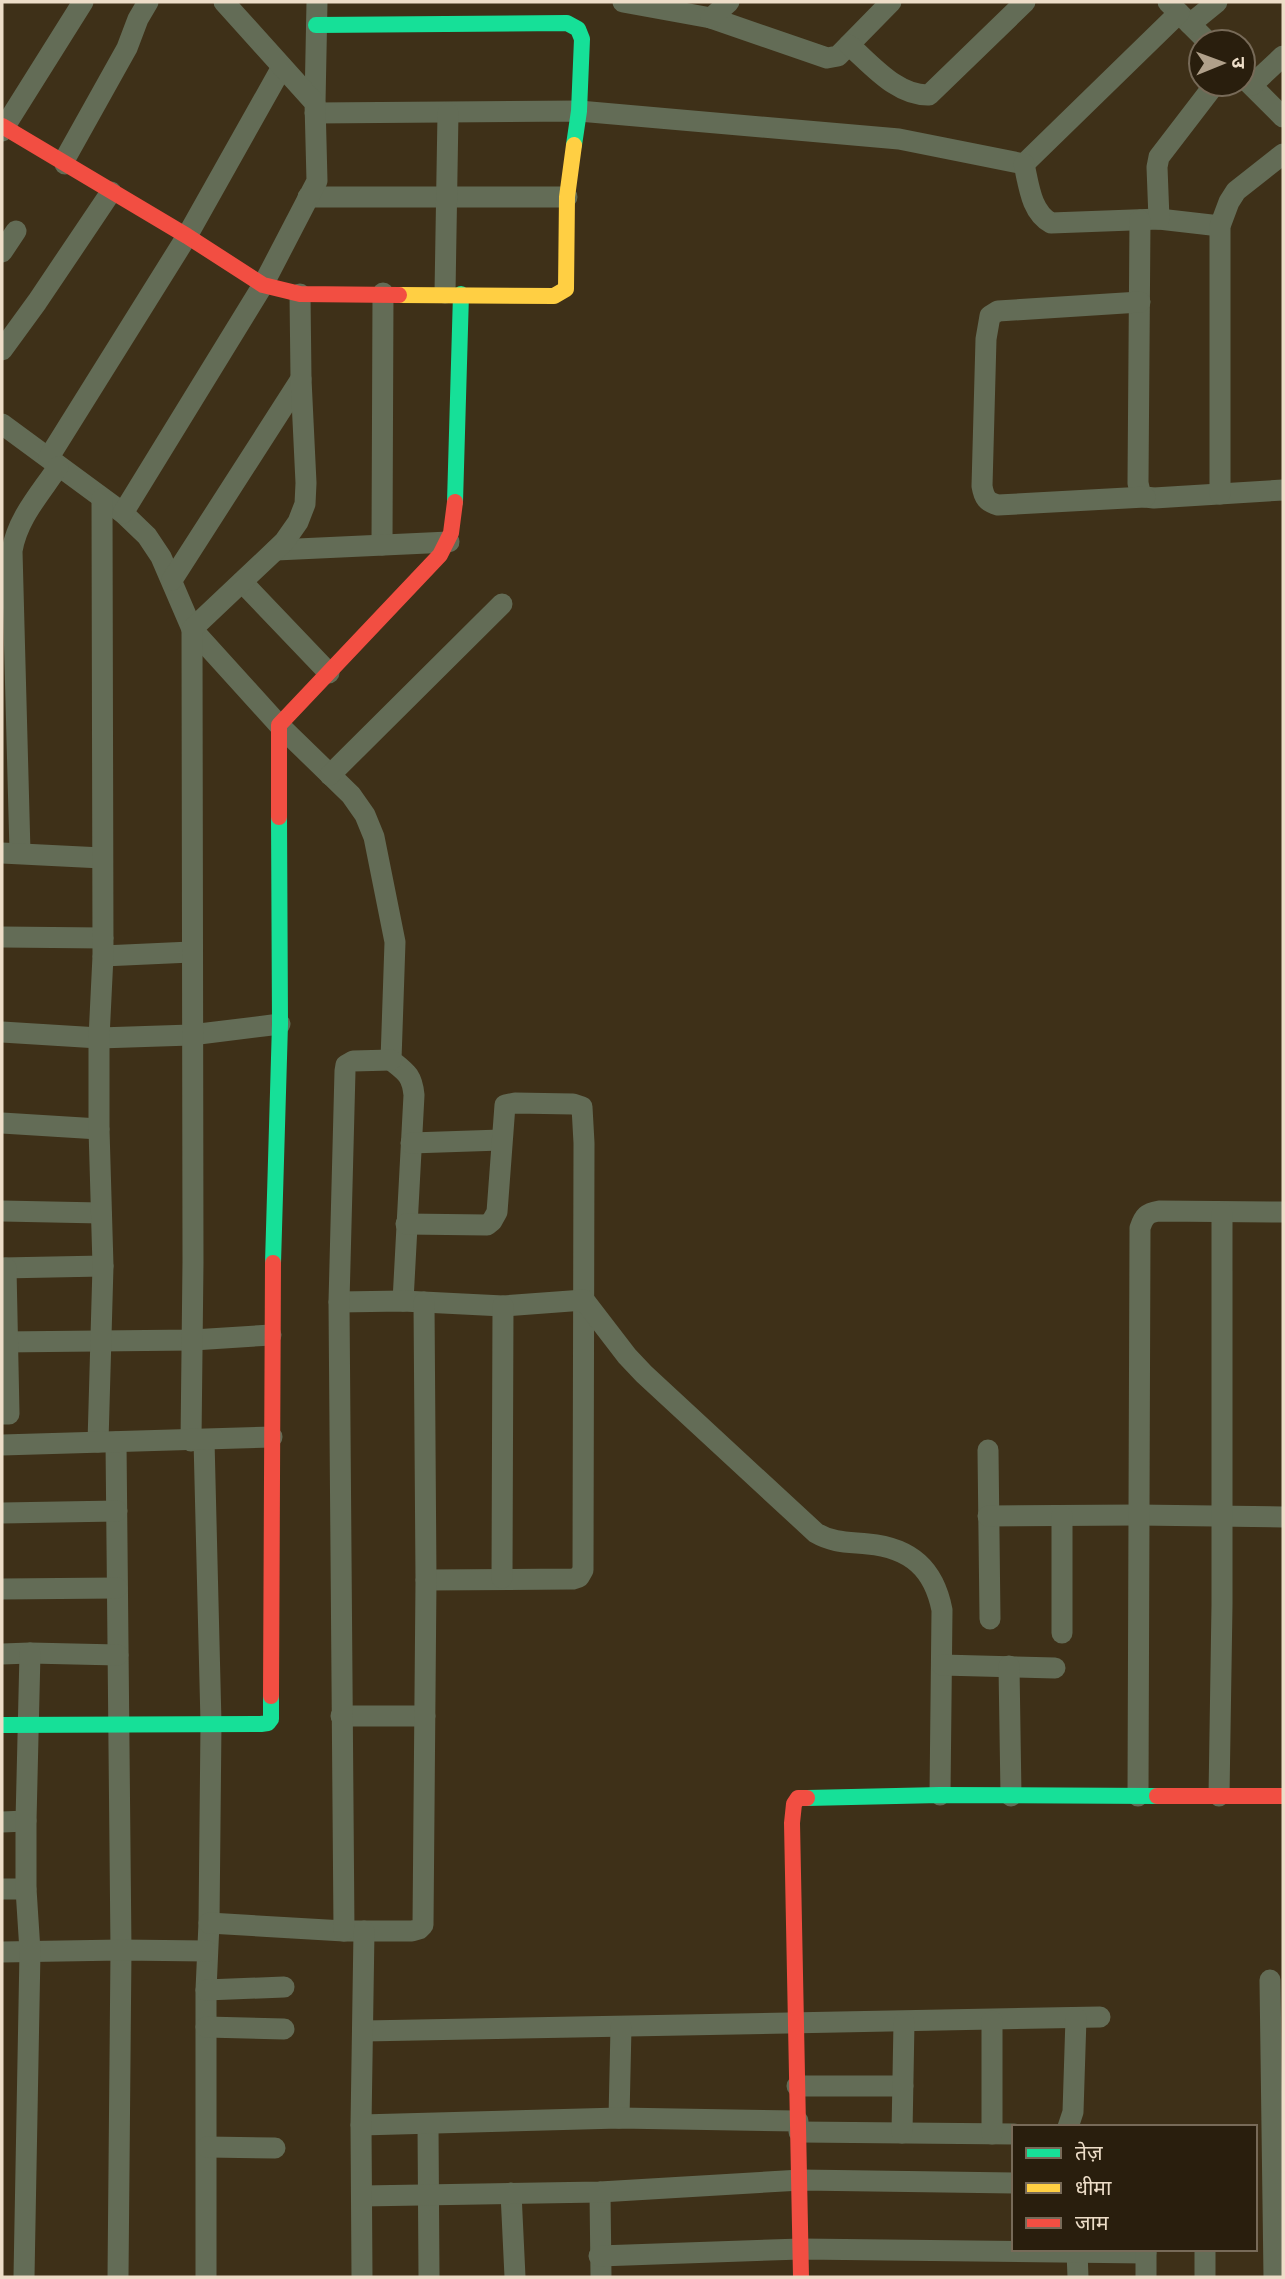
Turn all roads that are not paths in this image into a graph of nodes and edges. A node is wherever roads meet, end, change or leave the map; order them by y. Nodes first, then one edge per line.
1 (83, 2) edge
2 (148, 2) edge
3 (224, 2) edge
4 (317, 2) edge
5 (623, 2) edge
6 (729, 2) edge
7 (891, 2) edge
8 (1025, 2) edge
9 (1217, 2) edge
10 (1179, 13) edge
11 (711, 18) junction
12 (316, 25) junction
13 (1194, 28) edge
14 (849, 45) junction
15 (1283, 56) edge
16 (282, 67) junction
17 (1257, 74) edge
18 (1257, 91) edge
19 (1204, 98) edge
20 (315, 108) junction
21 (579, 111) junction
22 (448, 113) junction
23 (1283, 117) edge
24 (3, 128) edge
25 (1283, 154) edge
26 (65, 164) junction
27 (1024, 164) junction
28 (111, 192) junction
29 (308, 197) junction
30 (447, 197) junction
31 (567, 197) junction
32 (1149, 220) junction
33 (1220, 226) junction
34 (16, 231) dead end
35 (187, 236) junction
36 (2, 252) edge
37 (264, 285) junction
38 (383, 293) junction
39 (300, 294) junction
40 (453, 294) junction
41 (1140, 302) junction
42 (3, 345) edge
43 (301, 379) junction
44 (2, 424) edge
45 (54, 462) junction
46 (1283, 490) edge
47 (1220, 494) junction
48 (1145, 497) junction
49 (102, 499) junction
50 (123, 513) junction
51 (449, 542) junction
52 (382, 545) junction
53 (276, 550) junction
54 (172, 580) junction
55 (242, 582) junction
56 (8, 586) edge
57 (502, 604) dead end
58 (192, 629) junction
59 (329, 673) junction
60 (10, 723) edge
61 (279, 725) junction
62 (330, 775) junction
63 (11, 788) edge
64 (11, 853) edge
65 (102, 858) junction
66 (2, 937) edge
67 (103, 947) junction
68 (191, 952) junction
69 (280, 1024) junction
70 (2, 1032) edge
71 (191, 1035) junction
72 (99, 1038) junction
73 (391, 1060) junction
74 (2, 1123) edge
75 (99, 1129) junction
76 (501, 1140) junction
77 (411, 1143) junction
78 (2, 1211) edge
79 (1283, 1212) edge
80 (101, 1213) junction
81 (1222, 1213) junction
82 (406, 1224) junction
83 (103, 1266) junction
84 (4, 1268) edge
85 (584, 1300) junction
86 (339, 1302) junction
87 (413, 1302) junction
88 (503, 1306) junction
89 (271, 1335) junction
90 (193, 1340) junction
91 (4, 1342) edge
92 (100, 1342) junction
93 (5, 1414) edge
94 (272, 1437) junction
95 (197, 1440) junction
96 (107, 1442) junction
97 (6, 1444) edge
98 (988, 1450) dead end
99 (117, 1511) junction
100 (2, 1513) edge
101 (1138, 1515) junction
102 (988, 1516) junction
103 (1062, 1516) junction
104 (1221, 1516) junction
105 (1283, 1517) edge
106 (502, 1578) junction
107 (426, 1580) junction
108 (117, 1588) junction
109 (2, 1589) edge
110 (990, 1619) dead end
111 (1062, 1633) dead end
112 (30, 1653) junction
113 (2, 1654) edge
114 (118, 1655) junction
115 (942, 1665) junction
116 (1009, 1666) junction
117 (1055, 1668) dead end
118 (341, 1716) junction
119 (425, 1716) junction
120 (211, 1723) junction
121 (2, 1725) edge
122 (28, 1726) junction
123 (118, 1726) junction
124 (940, 1796) junction
125 (1012, 1796) junction
126 (1138, 1796) junction
127 (1219, 1796) junction
128 (1283, 1797) edge
129 (26, 1821) junction
130 (2, 1822) edge
131 (2, 1889) edge
132 (26, 1889) junction
133 (209, 1923) junction
134 (354, 1931) junction
135 (121, 1950) junction
136 (30, 1951) junction
137 (207, 1951) junction
138 (2, 1952) edge
139 (1270, 1980) dead end
140 (284, 1987) dead end
141 (206, 1990) junction
142 (1100, 2017) dead end
143 (1076, 2018) junction
144 (992, 2021) junction
145 (904, 2022) junction
146 (797, 2024) junction
147 (205, 2027) junction
148 (621, 2027) junction
149 (284, 2029) dead end
150 (364, 2031) junction
151 (797, 2086) junction
152 (903, 2086) junction
153 (619, 2118) junction
154 (428, 2124) junction
155 (361, 2125) junction
156 (1069, 2125) edge
157 (798, 2126) junction
158 (902, 2133) junction
159 (992, 2134) junction
160 (1012, 2134) edge
161 (207, 2147) junction
162 (275, 2148) dead end
163 (801, 2180) junction
164 (1012, 2183) edge
165 (600, 2192) junction
166 (511, 2193) junction
167 (362, 2196) junction
168 (429, 2196) junction
169 (801, 2249) junction
170 (1146, 2251) edge
171 (1205, 2251) edge
172 (1077, 2252) junction
173 (600, 2267) edge
174 (24, 2277) edge
175 (118, 2277) edge
176 (206, 2277) edge
177 (362, 2277) edge
178 (429, 2277) edge
179 (515, 2277) edge
180 (802, 2277) edge
181 (1078, 2277) edge
182 (1146, 2277) edge
183 (1205, 2277) edge
184 (1273, 2277) edge

1 - 24 street
2 - 26 street
3 - 16 street
4 - 12 street
5 - 11 street
6 - 11 street
7 - 14 street
8 - 14 street
9 - 10 street
10 - 13 street
10 - 27 street
11 - 14 street
12 - 20 street
12 - 21 street
15 - 17 street
16 - 20 street
16 - 35 street
18 - 23 street
19 - 32 street
20 - 22 street
20 - 29 street
21 - 22 street
21 - 27 street
21 - 31 street
22 - 30 street
24 - 26 street
25 - 33 street
26 - 28 street
27 - 32 street
28 - 35 street
28 - 42 street
29 - 30 street
29 - 37 street
30 - 31 street
30 - 40 street
31 - 40 street
32 - 33 street
32 - 41 street
33 - 47 street
34 - 36 street
35 - 37 street
35 - 45 street
37 - 39 street
37 - 50 street
38 - 39 street
38 - 40 street
38 - 52 street
39 - 43 street
40 - 51 street
41 - 48 street
41 - 48 street
43 - 53 street
43 - 54 street
44 - 45 street
45 - 49 street
45 - 56 street
46 - 47 street
47 - 48 street
49 - 50 street
49 - 65 street
50 - 54 street
51 - 52 street
51 - 59 street
52 - 53 street
53 - 55 street
54 - 58 street
55 - 58 street
55 - 59 street
56 - 60 street
57 - 62 street
58 - 61 street
58 - 68 street
59 - 61 street
60 - 63 street
61 - 62 street
61 - 69 street
62 - 73 street
63 - 64 street
64 - 65 street
65 - 67 street
66 - 67 street
67 - 68 street
67 - 72 street
68 - 71 street
69 - 71 street
69 - 89 street
70 - 72 street
71 - 72 street
71 - 90 street
72 - 75 street
73 - 77 street
73 - 86 street
74 - 75 street
75 - 80 street
76 - 77 street
76 - 82 street
76 - 85 street
77 - 82 street
78 - 80 street
79 - 81 street
80 - 83 street
81 - 101 street
81 - 104 street
82 - 87 street
83 - 84 street
83 - 92 street
84 - 91 street
85 - 88 street
85 - 106 street
85 - 115 street
86 - 87 street
86 - 118 street
87 - 88 street
87 - 107 street
88 - 106 street
89 - 90 street
89 - 94 street
90 - 92 street
90 - 95 street
91 - 92 street
91 - 93 street
92 - 96 street
93 - 97 street
94 - 95 street
94 - 120 street
95 - 96 street
95 - 120 street
96 - 97 street
96 - 99 street
98 - 102 street
99 - 100 street
99 - 108 street
101 - 103 street
101 - 104 street
101 - 126 street
102 - 103 street
102 - 110 street
103 - 111 street
104 - 105 street
104 - 127 street
106 - 107 street
107 - 119 street
108 - 109 street
108 - 114 street
112 - 113 street
112 - 114 street
112 - 122 street
114 - 123 street
115 - 116 street
115 - 124 street
116 - 117 street
116 - 125 street
118 - 119 street
118 - 134 street
119 - 134 street
120 - 123 street
120 - 133 street
121 - 122 street
122 - 123 street
122 - 129 street
123 - 135 street
124 - 125 street
124 - 146 street
125 - 126 street
126 - 127 street
127 - 128 street
129 - 130 street
129 - 132 street
131 - 132 street
132 - 136 street
133 - 134 street
133 - 137 street
134 - 150 street
135 - 136 street
135 - 137 street
135 - 175 street
136 - 138 street
136 - 174 street
137 - 141 street
139 - 184 street
140 - 141 street
141 - 147 street
142 - 143 street
143 - 144 street
143 - 156 street
144 - 145 street
144 - 159 street
145 - 146 street
145 - 152 street
146 - 148 street
146 - 151 street
147 - 149 street
147 - 161 street
148 - 150 street
148 - 153 street
150 - 155 street
151 - 152 street
151 - 157 street
152 - 158 street
153 - 154 street
153 - 157 street
154 - 155 street
154 - 168 street
155 - 167 street
157 - 158 street
157 - 163 street
158 - 159 street
159 - 160 street
161 - 162 street
161 - 176 street
163 - 164 street
163 - 165 street
163 - 169 street
165 - 166 street
165 - 173 street
166 - 168 street
166 - 179 street
167 - 168 street
167 - 177 street
168 - 178 street
169 - 172 street
169 - 173 street
169 - 180 street
170 - 172 street
170 - 182 street
171 - 183 street
172 - 181 street

